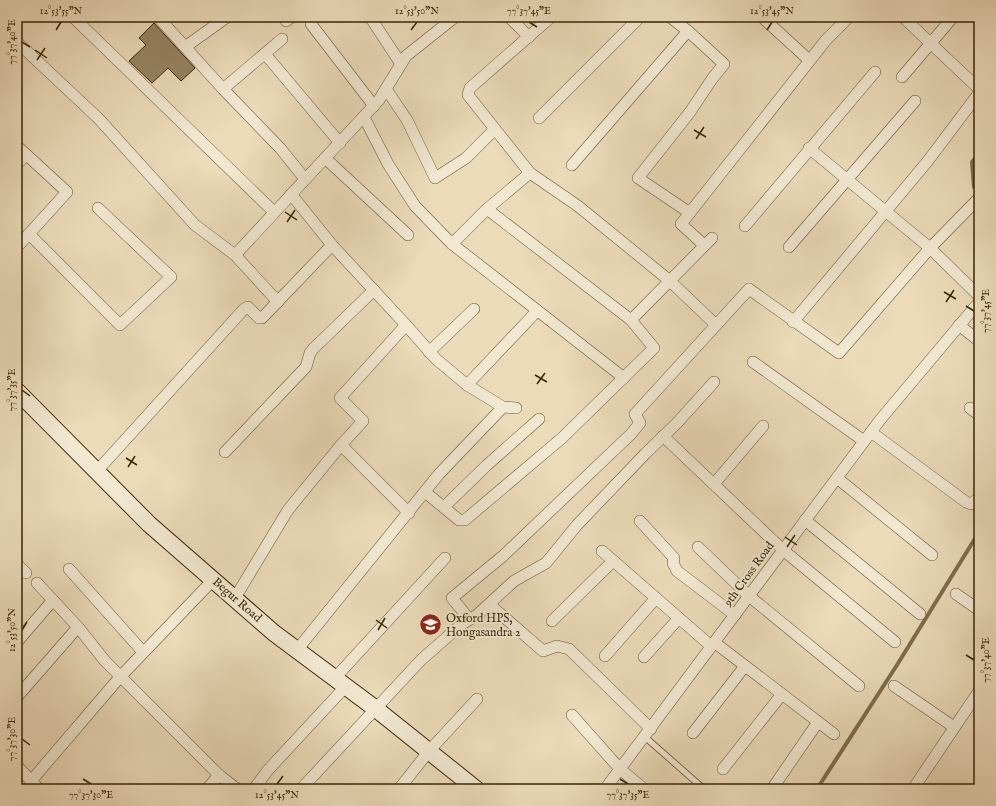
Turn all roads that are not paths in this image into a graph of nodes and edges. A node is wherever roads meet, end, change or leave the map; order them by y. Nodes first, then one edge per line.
1 (73, 17) edge
2 (158, 17) edge
3 (227, 17) edge
4 (370, 17) edge
5 (455, 17) edge
6 (509, 17) edge
7 (551, 17) edge
8 (640, 17) edge
9 (670, 17) edge
10 (762, 17) edge
11 (849, 17) edge
12 (953, 17) edge
13 (906, 20) dead end
14 (311, 24) dead end
15 (688, 31) junction
16 (529, 37) junction
17 (282, 39) dead end
18 (17, 42) edge
19 (931, 43) junction
20 (185, 47) junction
21 (265, 54) junction
22 (809, 60) junction
23 (401, 64) junction
24 (876, 72) dead end
25 (902, 77) dead end
26 (224, 89) junction
27 (386, 89) junction
28 (979, 89) edge
29 (979, 92) edge
30 (915, 101) dead end
31 (374, 106) junction
32 (364, 117) junction
33 (539, 118) dead end
34 (495, 129) junction
35 (340, 144) junction
36 (17, 146) edge
37 (809, 148) junction
38 (26, 155) junction
39 (326, 158) junction
40 (17, 164) edge
41 (572, 165) dead end
42 (530, 173) junction
43 (305, 179) junction
44 (846, 180) junction
45 (291, 194) junction
46 (979, 198) edge
47 (98, 208) dead end
48 (487, 209) junction
49 (274, 212) junction
50 (887, 212) junction
51 (690, 213) junction
52 (745, 226) dead end
53 (29, 234) junction
54 (408, 235) dead end
55 (452, 244) junction
56 (332, 245) junction
57 (17, 247) edge
58 (789, 247) dead end
59 (930, 248) junction
60 (234, 255) junction
61 (670, 281) junction
62 (374, 290) junction
63 (979, 296) edge
64 (278, 302) junction
65 (979, 302) edge
66 (474, 309) dead end
67 (537, 311) junction
68 (631, 320) junction
69 (793, 322) junction
70 (406, 325) junction
71 (716, 325) junction
72 (960, 325) junction
73 (979, 341) edge
74 (429, 352) junction
75 (753, 362) dead end
76 (624, 378) junction
77 (714, 382) dead end
78 (467, 385) junction
79 (17, 391) edge
80 (503, 408) junction
81 (516, 408) dead end
82 (539, 419) dead end
83 (763, 426) dead end
84 (663, 436) junction
85 (868, 437) junction
86 (341, 446) junction
87 (225, 452) dead end
88 (97, 471) junction
89 (837, 478) junction
90 (714, 484) junction
91 (425, 492) junction
92 (979, 498) edge
93 (444, 507) junction
94 (409, 513) junction
95 (805, 520) junction
96 (640, 522) dead end
97 (698, 547) dead end
98 (783, 550) junction
99 (602, 551) dead end
100 (932, 555) dead end
101 (445, 558) dead end
102 (613, 561) junction
103 (17, 564) edge
104 (69, 569) dead end
105 (26, 573) dead end
106 (213, 580) junction
107 (37, 583) dead end
108 (956, 594) dead end
109 (749, 596) junction
110 (235, 598) junction
111 (656, 598) junction
112 (52, 600) junction
113 (489, 604) junction
114 (979, 610) edge
115 (920, 614) dead end
116 (735, 615) junction
117 (679, 618) junction
118 (469, 620) junction
119 (552, 622) dead end
120 (78, 626) junction
121 (17, 642) edge
122 (894, 642) dead end
123 (712, 644) junction
124 (297, 650) junction
125 (143, 652) junction
126 (605, 656) dead end
127 (644, 657) dead end
128 (745, 666) junction
129 (120, 677) junction
130 (341, 682) junction
131 (859, 686) dead end
132 (894, 686) dead end
133 (979, 691) edge
134 (782, 694) junction
135 (17, 697) edge
136 (477, 699) dead end
137 (376, 709) junction
138 (572, 715) dead end
139 (818, 722) junction
140 (954, 727) junction
141 (648, 733) junction
142 (693, 733) dead end
143 (834, 734) dead end
144 (430, 751) junction
145 (17, 766) edge
146 (620, 769) junction
147 (723, 769) dead end
148 (219, 775) junction
149 (35, 785) edge
150 (207, 789) edge
151 (237, 789) edge
152 (254, 789) edge
153 (301, 789) edge
154 (399, 789) edge
155 (476, 789) edge
156 (605, 789) edge
157 (644, 789) edge
158 (704, 789) edge
159 (772, 789) edge
160 (913, 789) edge

1 - 49 street
2 - 20 street
3 - 20 street
4 - 23 street
5 - 23 street
6 - 16 street
7 - 16 street
8 - 33 street
9 - 15 street
10 - 22 street
11 - 22 street
12 - 19 street
13 - 19 street
14 - 31 street
15 - 41 street
15 - 51 street
16 - 34 street
17 - 21 street
18 - 60 street
19 - 25 street
19 - 28 street
20 - 26 street
21 - 26 street
21 - 35 street
22 - 51 street
23 - 27 street
24 - 37 street
26 - 43 street
27 - 31 street
27 - 34 street
29 - 50 street
30 - 44 street
31 - 32 street
32 - 35 street
32 - 55 street
34 - 42 street
35 - 39 street
36 - 38 street
37 - 44 street
37 - 52 street
38 - 40 street
38 - 53 street
39 - 43 street
39 - 54 street
42 - 48 street
42 - 61 street
43 - 45 street
44 - 50 street
44 - 58 street
45 - 49 street
45 - 56 street
46 - 59 street
47 - 53 street
48 - 55 street
48 - 68 street
49 - 60 street
50 - 59 street
50 - 69 street
51 - 61 street
53 - 57 street
55 - 67 street
56 - 62 street
56 - 64 street
59 - 63 street
59 - 69 street
60 - 64 street
61 - 68 street
61 - 71 street
62 - 70 street
62 - 87 street
64 - 88 street
65 - 72 street, 9th Cross Road
66 - 74 street
67 - 76 street
67 - 78 street
68 - 76 street
69 - 71 street
70 - 74 street
70 - 86 street
71 - 118 street
72 - 73 street
72 - 85 street, 9th Cross Road
74 - 78 street
75 - 85 street
76 - 93 street
77 - 84 street
78 - 80 street
79 - 88 main road, Begur Road
80 - 81 street
80 - 91 street
82 - 93 street
83 - 90 street
84 - 90 street
84 - 113 street
85 - 89 street, 9th Cross Road
85 - 92 street
86 - 94 street
86 - 110 street
88 - 106 main road, Begur Road
89 - 95 street, 9th Cross Road
89 - 100 street
90 - 98 street
91 - 93 street
91 - 94 street
94 - 124 street
95 - 98 street, 9th Cross Road
95 - 115 street
96 - 116 street
97 - 109 street
98 - 109 street, 9th Cross Road
98 - 122 street
99 - 102 street
101 - 130 street
102 - 111 street
102 - 119 street
103 - 105 street
104 - 125 street
106 - 110 main road, Begur Road
106 - 125 street
107 - 112 street
108 - 114 street
109 - 116 street, 9th Cross Road
109 - 131 street
110 - 124 main road, Begur Road
111 - 117 street
111 - 126 street
112 - 120 street
112 - 121 street
113 - 118 street
113 - 141 street
116 - 123 street, 9th Cross Road
117 - 123 street
117 - 127 street
118 - 137 street
120 - 129 street
120 - 135 street
123 - 128 street
123 - 141 street, 9th Cross Road
124 - 130 main road, Begur Road
125 - 129 street
128 - 134 street
128 - 142 street
129 - 148 street
129 - 149 street
130 - 137 main road, Begur Road
130 - 152 street
132 - 140 street
133 - 140 street
134 - 139 street
134 - 147 street
136 - 144 street
137 - 144 main road, Begur Road
137 - 153 street
138 - 146 street
139 - 143 street
139 - 159 street
140 - 160 street
141 - 146 street, 9th Cross Road
141 - 158 lane
144 - 154 street
144 - 155 main road, Begur Road
145 - 149 street
146 - 156 street, 9th Cross Road
146 - 157 street
148 - 150 street
148 - 151 street

